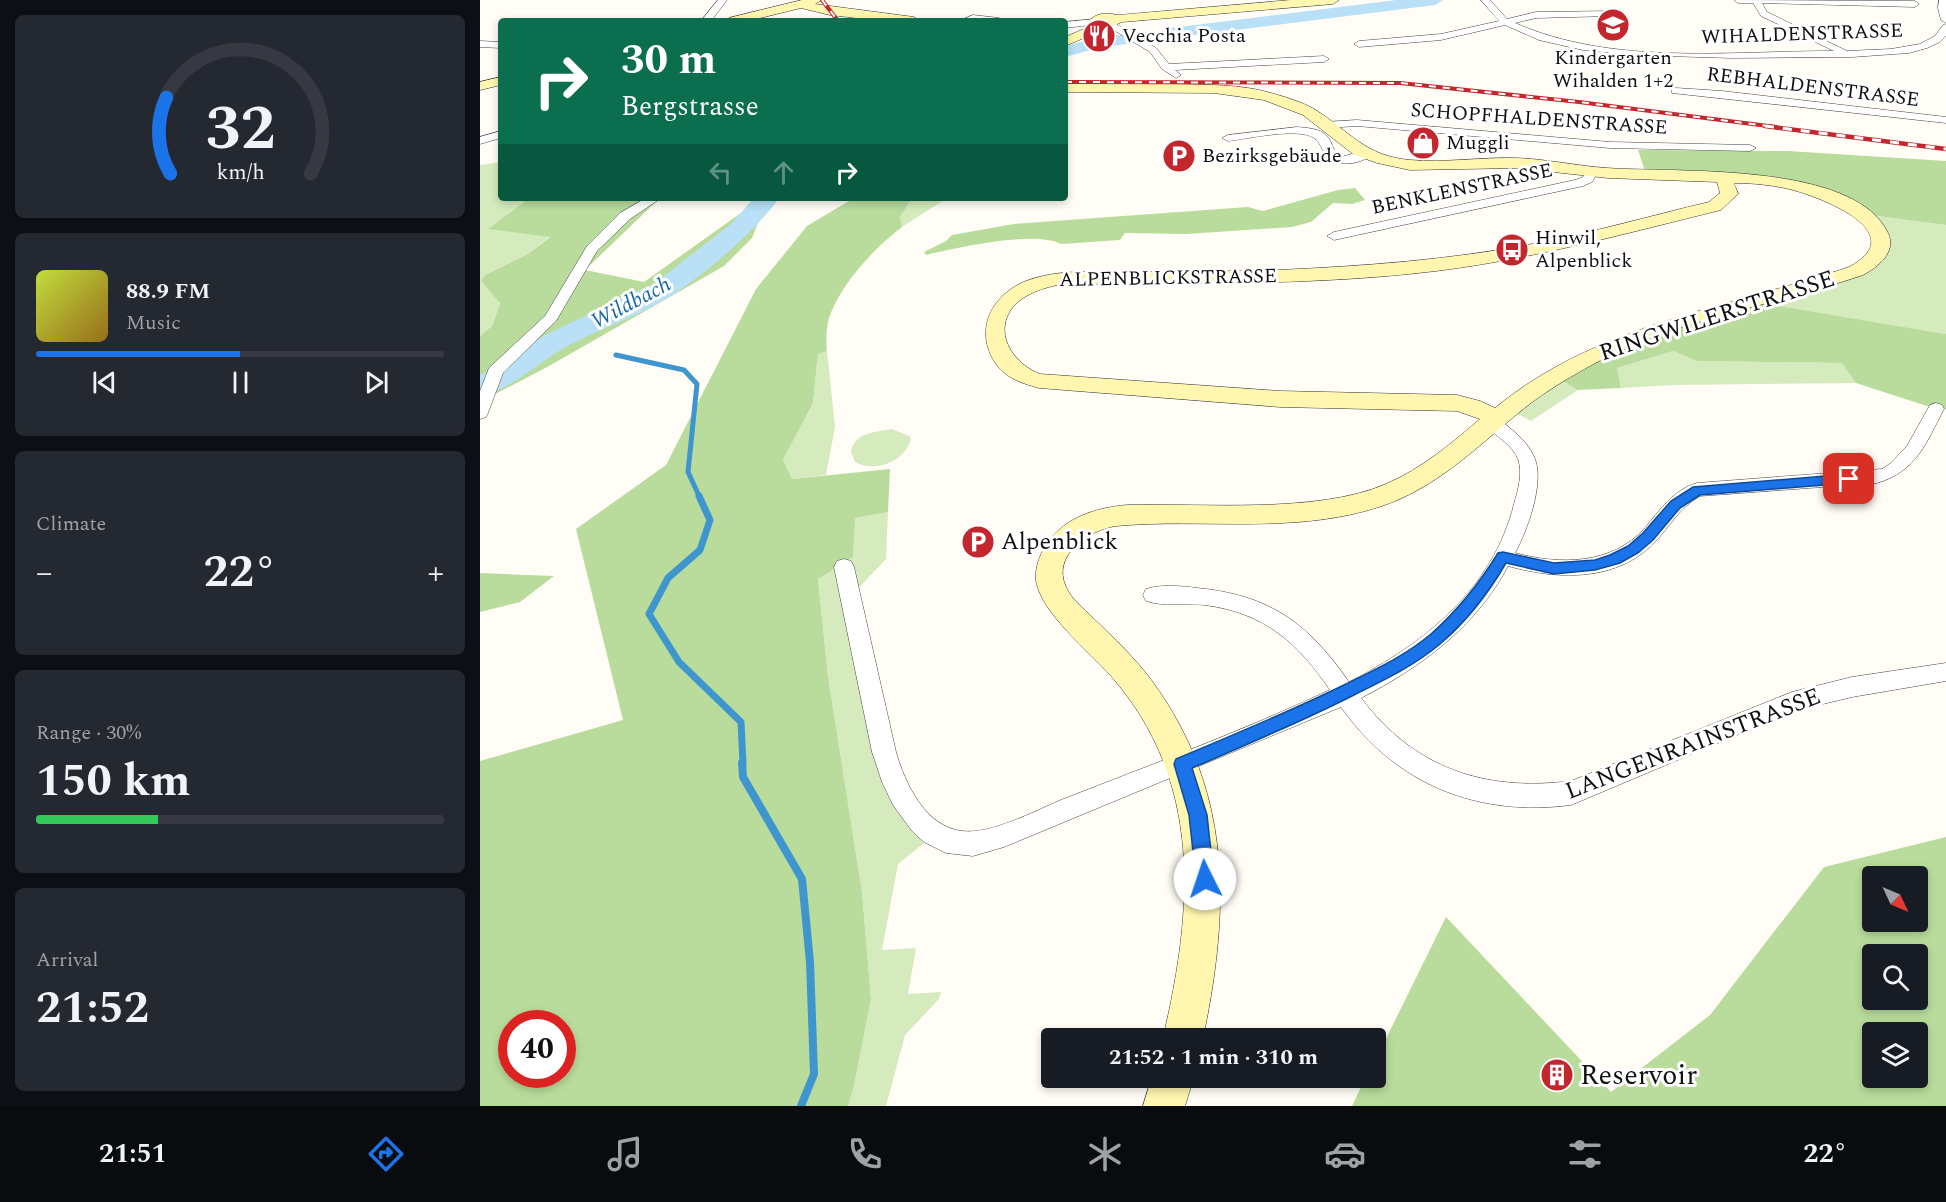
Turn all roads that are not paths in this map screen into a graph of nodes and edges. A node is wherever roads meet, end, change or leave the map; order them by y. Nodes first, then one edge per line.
1 (723, 0) edge
2 (760, 0) edge
3 (816, 0) edge
4 (1334, 0) edge
5 (1485, 0) edge
6 (1738, 0) edge
7 (1942, 0) edge
8 (1757, 2) junction
9 (801, 4) junction
10 (1915, 4) dead end
11 (782, 9) junction
12 (1611, 14) dead end
13 (708, 18) edge
14 (745, 18) edge
15 (886, 18) edge
16 (1102, 19) junction
17 (1946, 20) edge
18 (1507, 22) junction
19 (1068, 25) edge
20 (1946, 27) edge
21 (1068, 41) edge
22 (1934, 42) junction
23 (480, 44) edge
24 (1359, 44) dead end
25 (498, 45) edge
26 (1946, 45) edge
27 (1845, 54) junction
28 (1324, 59) dead end
29 (1166, 67) junction
30 (1181, 78) dead end
31 (498, 82) edge
32 (480, 86) edge
33 (1068, 88) edge
34 (1676, 91) dead end
35 (1946, 120) edge
36 (1326, 125) junction
37 (498, 135) edge
38 (1228, 138) dead end
39 (480, 141) edge
40 (1750, 148) dead end
41 (1365, 154) junction
42 (1592, 171) junction
43 (1724, 176) junction
44 (650, 201) edge
45 (1334, 236) dead end
46 (1936, 409) dead end
47 (480, 413) edge
48 (1494, 421) junction
49 (1503, 557) junction
50 (844, 567) dead end
51 (1153, 595) dead end
52 (1946, 672) edge
53 (1346, 693) junction
54 (1182, 764) junction
55 (1185, 1028) edge
56 (1170, 1088) edge
57 (1164, 1106) edge

1 - 13 street
2 - 11 street
3 - 9 street
4 - 16 street
5 - 18 street, WIHALDENSTRASSE
6 - 8 street
7 - 17 street
8 - 10 street
8 - 27 street
9 - 11 street
9 - 15 street
11 - 14 street
12 - 18 street
16 - 19 street
16 - 21 street
16 - 29 street
18 - 24 street
18 - 27 street, WIHALDENSTRASSE
20 - 22 street, WIHALDENSTRASSE
22 - 26 street
22 - 27 street, WIHALDENSTRASSE
23 - 25 street
28 - 29 street
29 - 30 street
31 - 32 street
33 - 36 street, RINGWILERSTRASSE
34 - 35 street, REBHALDENSTRASSE
36 - 40 street, SCHOPFHALDENSTRASSE
36 - 41 street, RINGWILERSTRASSE
37 - 39 street
38 - 41 street
41 - 42 street, RINGWILERSTRASSE
42 - 43 street, RINGWILERSTRASSE
42 - 45 street, BENKLENSTRASSE
43 - 48 street, RINGWILERSTRASSE
43 - 48 street, ALPENBLICKSTRASSE
44 - 47 street
46 - 49 street
48 - 49 street
48 - 54 street, RINGWILERSTRASSE
49 - 53 street
50 - 54 street
51 - 53 street, LANGENRAINSTRASSE
52 - 53 street, LANGENRAINSTRASSE
53 - 54 street
54 - 55 street, RINGWILERSTRASSE
56 - 57 street

